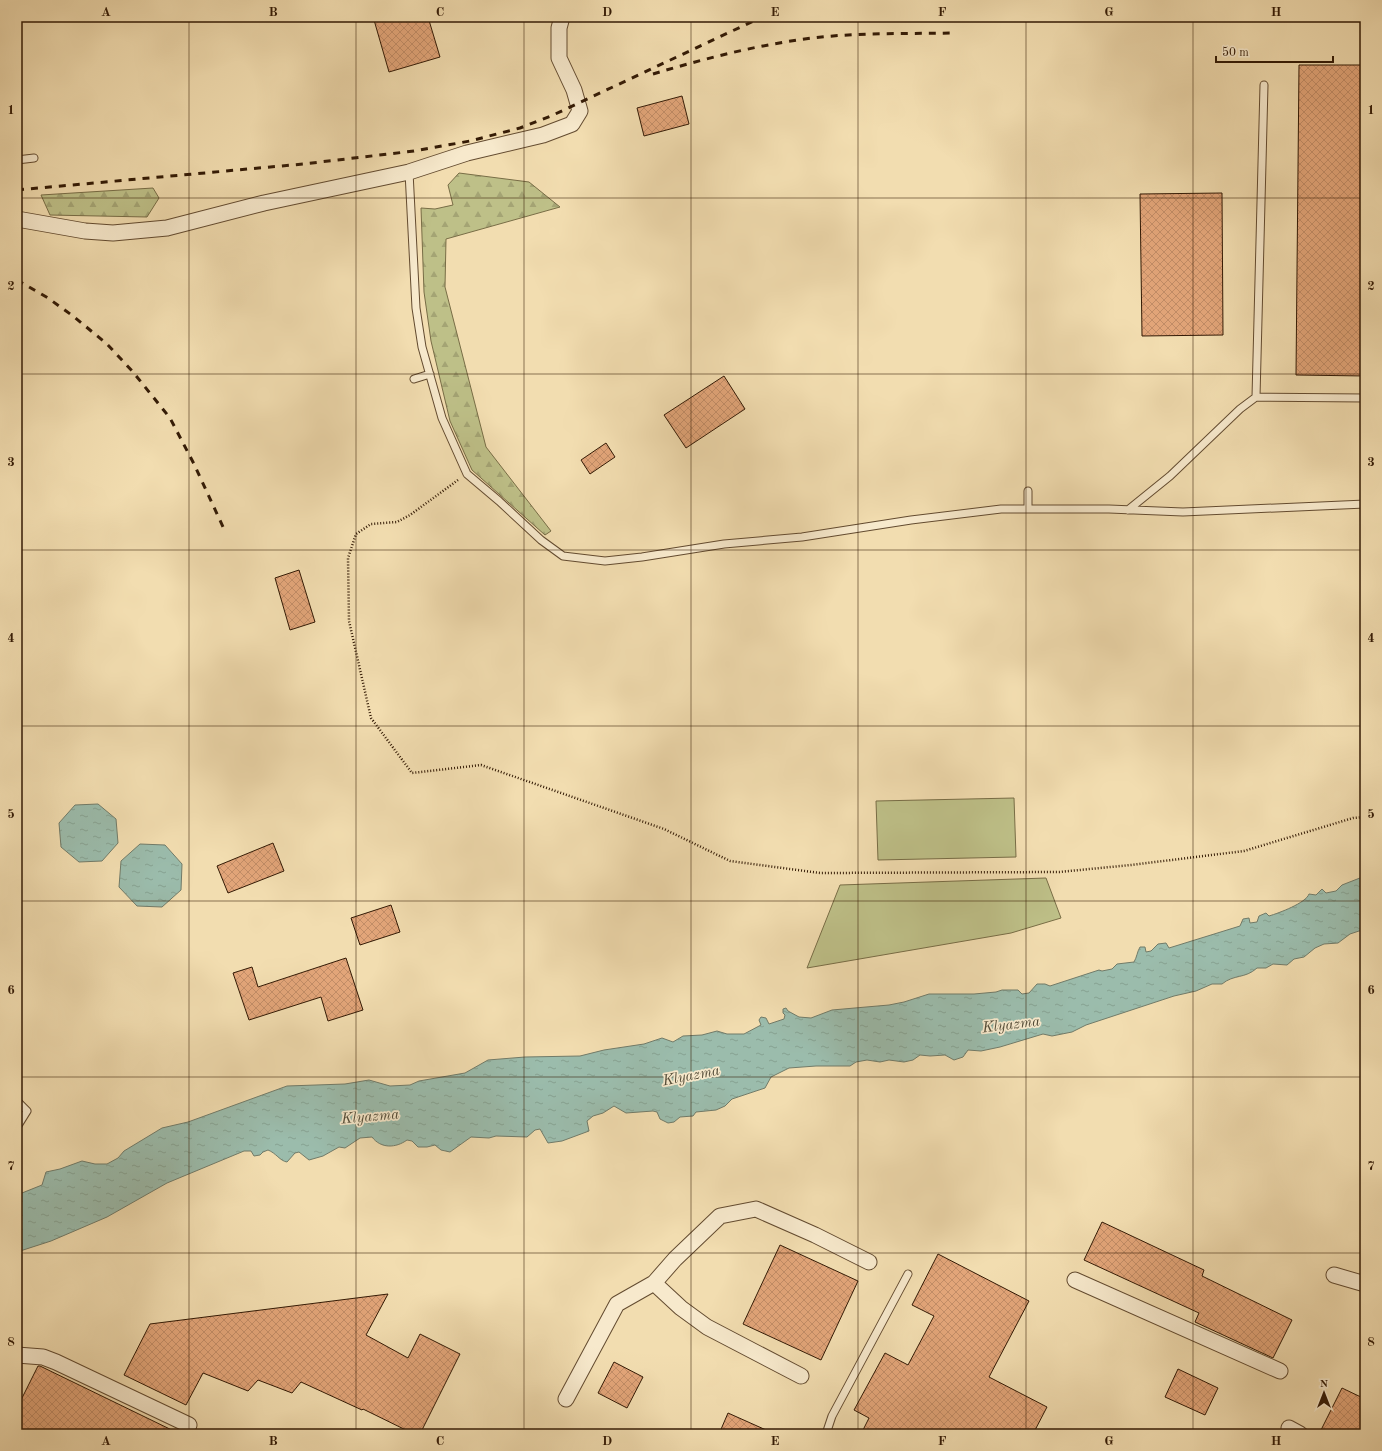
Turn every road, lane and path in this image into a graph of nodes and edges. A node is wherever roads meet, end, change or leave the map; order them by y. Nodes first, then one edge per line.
1 (562, 17) edge
2 (1264, 85) dead end
3 (34, 158) dead end
4 (17, 160) edge
5 (409, 172) junction
6 (17, 219) edge
7 (430, 374) junction
8 (414, 380) dead end
9 (1256, 397) junction
10 (1365, 398) edge
11 (467, 474) junction
12 (1028, 491) dead end
13 (1365, 504) edge
14 (1028, 509) junction
15 (1128, 510) junction
16 (1365, 817) edge
17 (17, 1101) edge
18 (17, 1127) edge
19 (869, 1262) dead end
20 (908, 1274) dead end
21 (1334, 1276) dead end
22 (1076, 1280) dead end
23 (654, 1283) junction
24 (1365, 1284) edge
25 (17, 1355) edge
26 (1280, 1371) dead end
27 (801, 1376) dead end
28 (566, 1399) dead end
29 (189, 1425) dead end
30 (826, 1434) edge

1 - 5 street
2 - 9 lane
3 - 4 lane
5 - 6 street
5 - 7 lane
7 - 8 lane
7 - 11 lane
9 - 10 lane
9 - 15 lane
11 - 14 lane
11 - 16 path
12 - 14 lane
13 - 15 lane
14 - 15 lane
17 - 18 lane
19 - 23 street
20 - 30 lane
21 - 24 street
22 - 26 street
23 - 27 street
23 - 28 street
25 - 29 street

